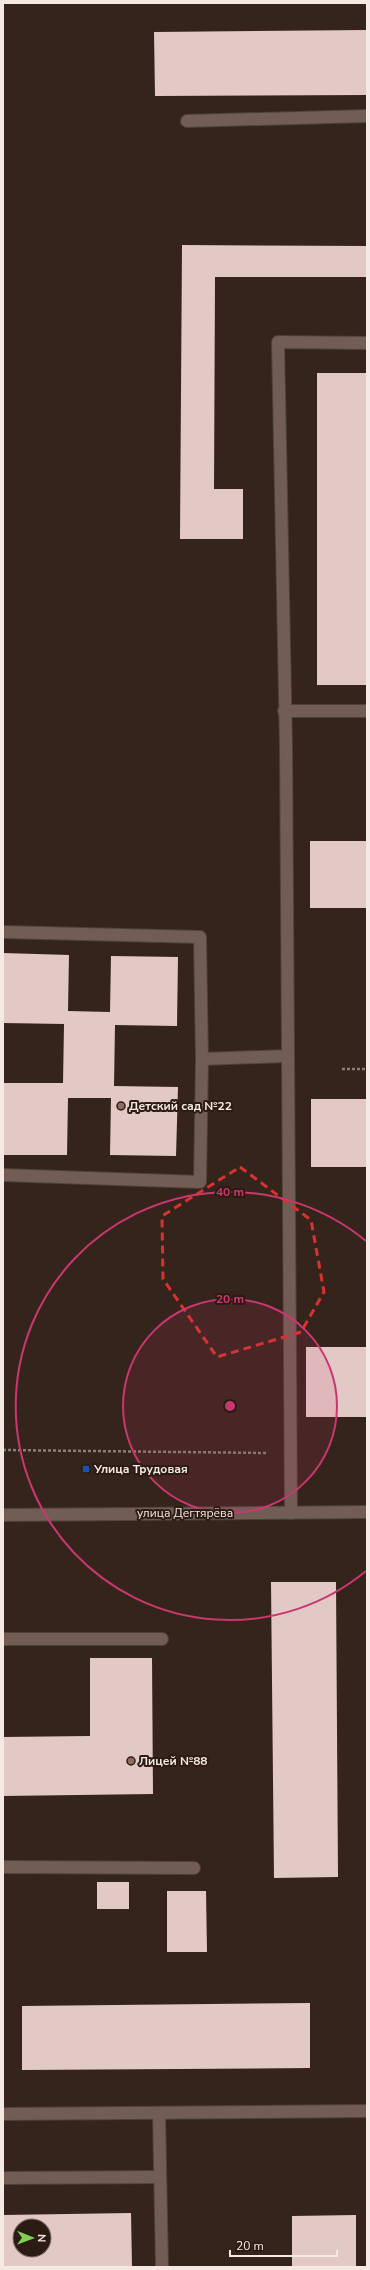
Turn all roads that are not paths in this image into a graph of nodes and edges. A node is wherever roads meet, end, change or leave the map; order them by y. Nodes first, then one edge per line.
1 (367, 116) edge
2 (187, 121) dead end
3 (367, 342) edge
4 (284, 711) junction
5 (367, 711) edge
6 (3, 932) edge
7 (288, 1056) junction
8 (202, 1059) junction
9 (3, 1175) edge
10 (367, 1512) edge
11 (291, 1513) junction
12 (3, 1515) edge
13 (3, 1639) edge
14 (162, 1639) dead end
15 (3, 1867) edge
16 (194, 1868) dead end
17 (367, 2111) edge
18 (159, 2113) junction
19 (3, 2114) edge
20 (160, 2176) junction
21 (3, 2178) edge
22 (162, 2267) edge

1 - 2 street
3 - 4 street
4 - 5 street
4 - 7 street
6 - 8 street
7 - 8 street
7 - 11 street
8 - 9 street
10 - 11 street, улица Дегтярёва
11 - 12 street, улица Дегтярёва
13 - 14 street
15 - 16 street
17 - 18 street
18 - 19 street
18 - 20 street
20 - 21 street
20 - 22 street

